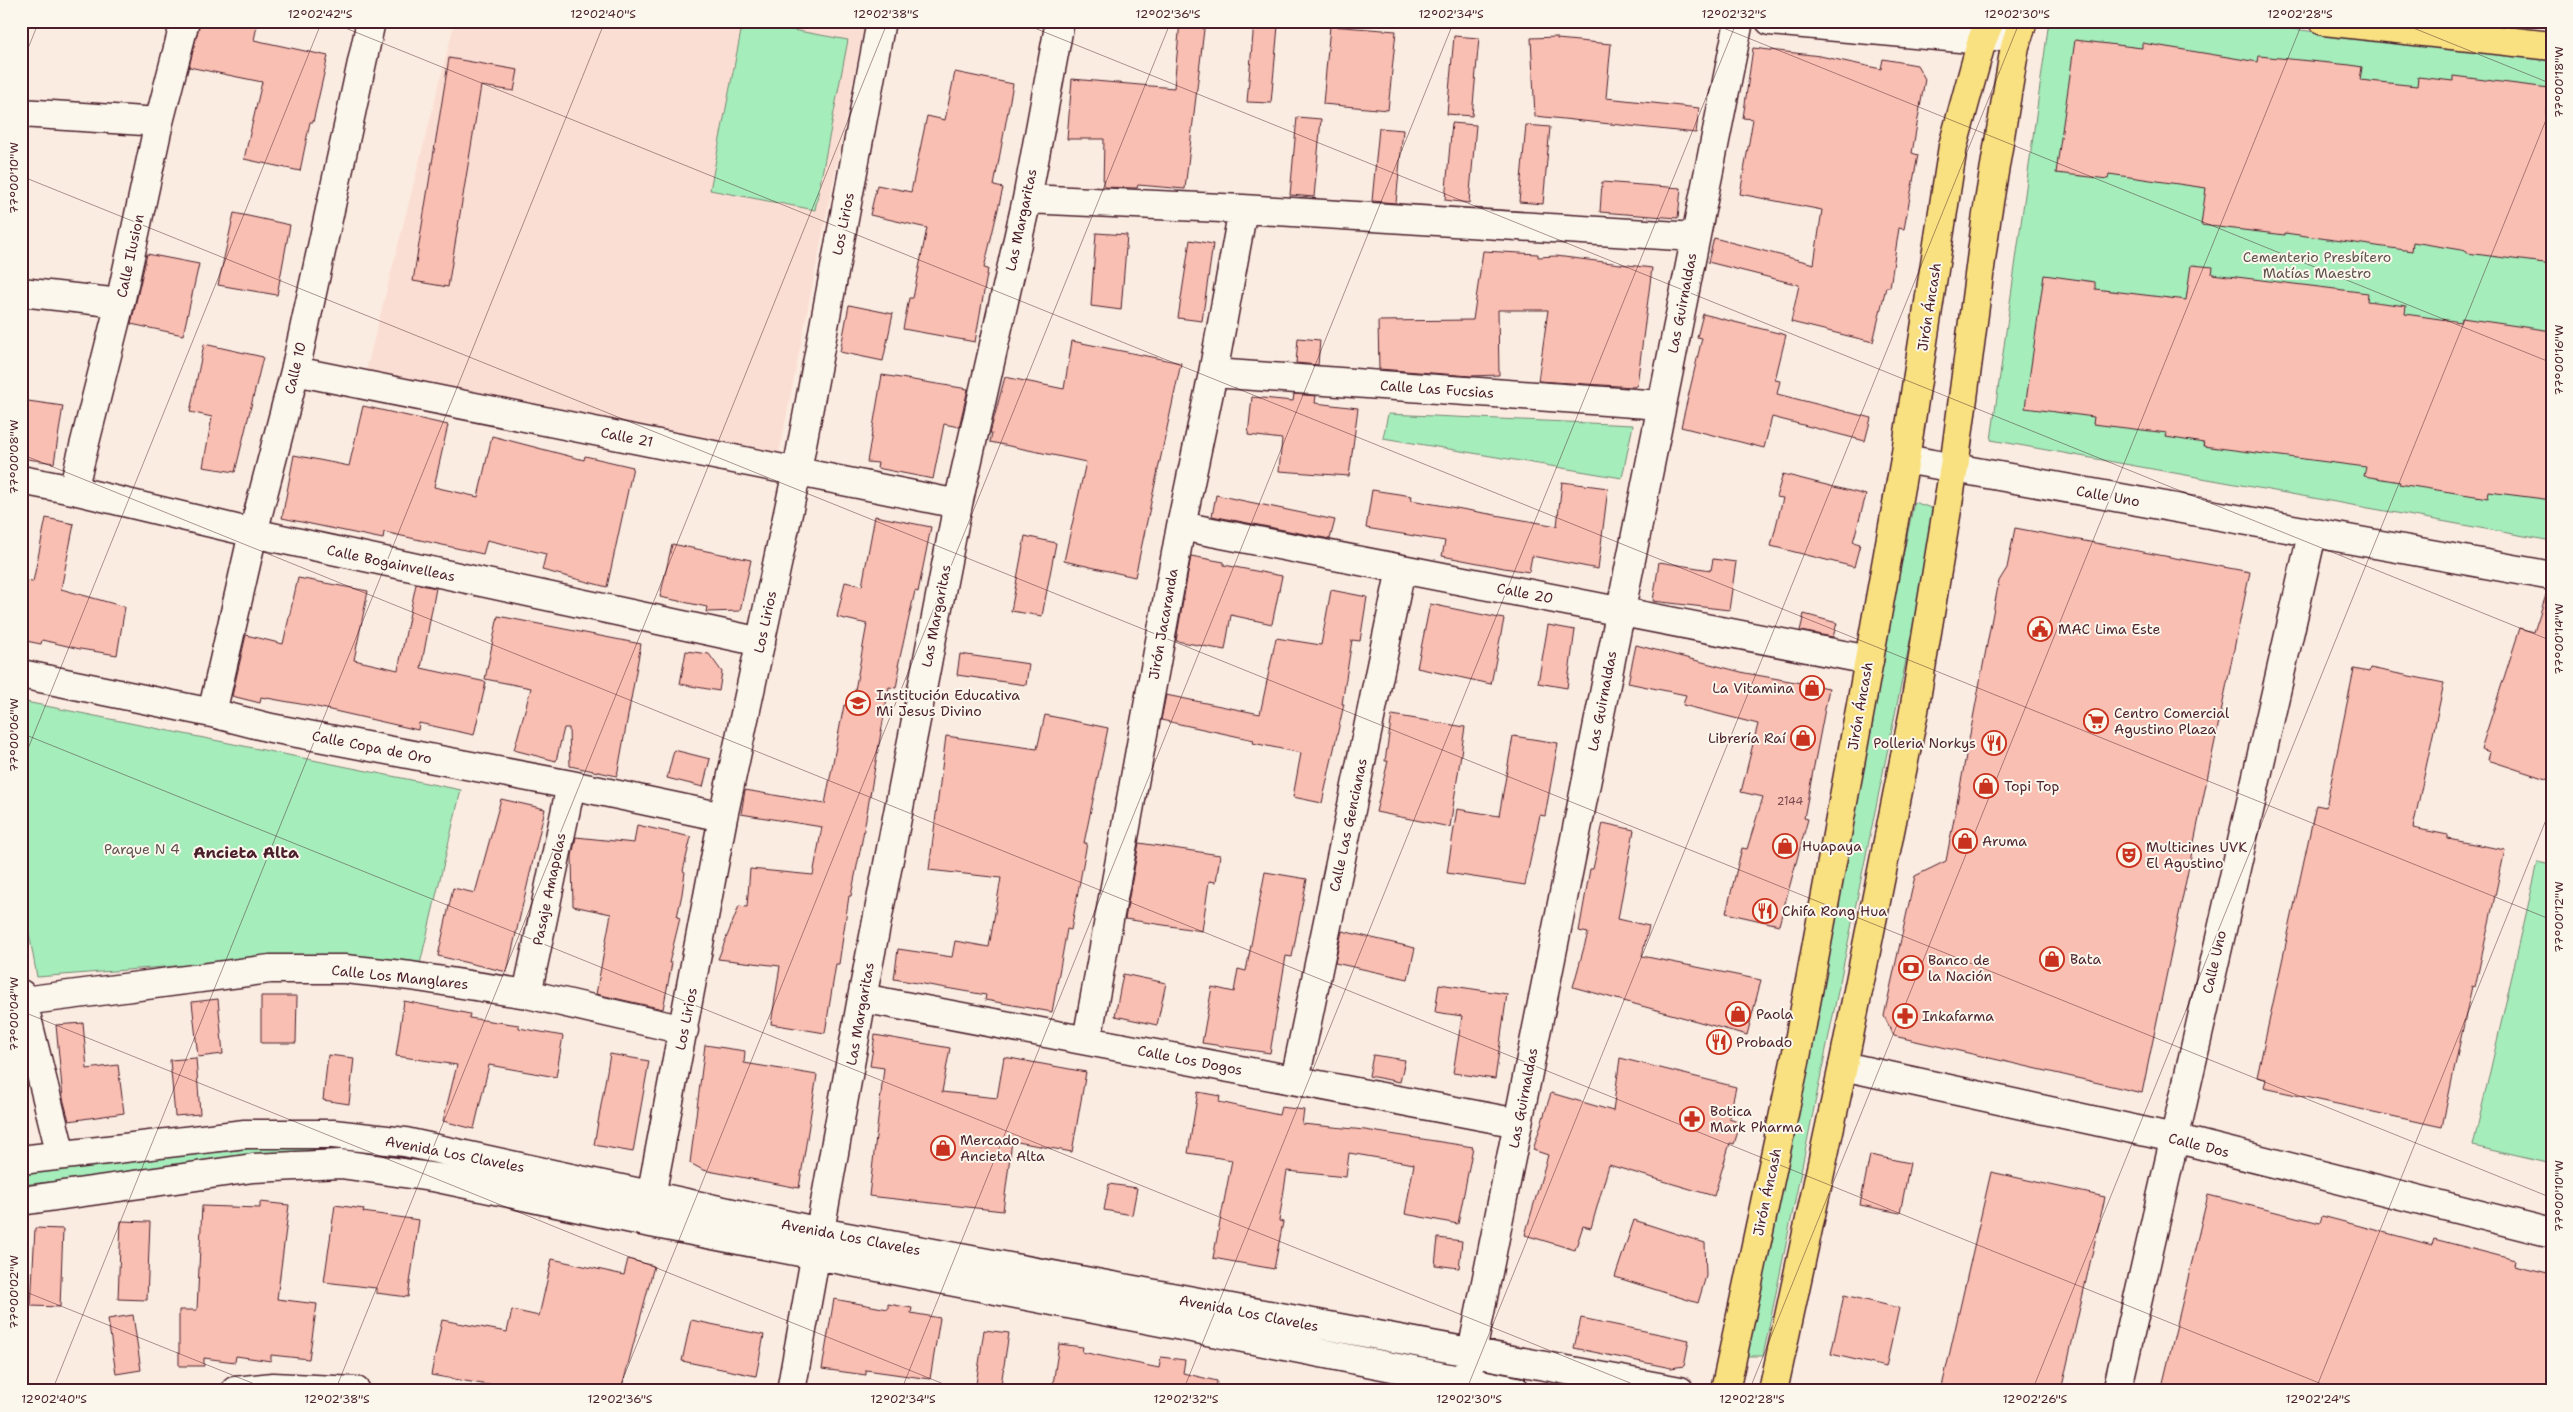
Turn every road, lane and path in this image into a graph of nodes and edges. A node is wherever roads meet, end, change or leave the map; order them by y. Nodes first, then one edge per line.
1 (185, 21) edge
2 (371, 21) edge
3 (881, 21) edge
4 (1060, 21) edge
5 (1739, 21) edge
6 (1770, 21) edge
7 (2324, 21) edge
8 (2022, 25) edge
9 (1986, 31) edge
10 (2552, 46) edge
11 (21, 113) edge
12 (160, 122) junction
13 (1027, 199) junction
14 (1243, 209) junction
15 (1695, 237) junction
16 (21, 292) edge
17 (120, 303) junction
18 (295, 372) junction
19 (1213, 373) junction
20 (1661, 405) junction
21 (1905, 459) junction
22 (1954, 468) junction
23 (797, 471) junction
24 (21, 480) edge
25 (73, 490) junction
26 (958, 504) junction
27 (1181, 526) junction
28 (253, 533) junction
29 (2312, 534) junction
30 (1401, 569) junction
31 (2552, 576) edge
32 (1620, 612) junction
33 (761, 642) junction
34 (1869, 660) junction
35 (21, 674) edge
36 (212, 713) junction
37 (570, 784) junction
38 (723, 817) junction
39 (527, 994) junction
40 (22, 997) edge
41 (862, 998) junction
42 (684, 1030) junction
43 (1087, 1040) junction
44 (1843, 1066) junction
45 (1295, 1080) junction
46 (1518, 1123) junction
47 (2174, 1138) junction
48 (61, 1155) junction
49 (21, 1160) edge
50 (652, 1194) junction
51 (21, 1201) edge
52 (646, 1222) junction
53 (2552, 1233) edge
54 (818, 1244) junction
55 (1472, 1354) junction
56 (1465, 1385) edge
57 (235, 1391) edge
58 (356, 1391) edge
59 (791, 1391) edge
60 (1516, 1391) edge
61 (1680, 1391) edge
62 (1725, 1391) edge
63 (1773, 1391) edge
64 (2118, 1391) edge

1 - 12 street, Calle Ilusion
2 - 18 street, Calle 10
3 - 23 street, Los Lirios
4 - 13 street, Las Margaritas
5 - 15 street, Las Guirnaldas
6 - 9 street
7 - 10 main road
8 - 9 street
8 - 22 main road
9 - 21 main road, Jirón Áncash
11 - 12 street
12 - 17 street, Calle Ilusion
13 - 14 street
13 - 26 street, Las Margaritas
14 - 15 street
14 - 19 street, Jirón Jacaranda
15 - 20 street, Las Guirnaldas
16 - 17 street
17 - 25 street, Calle Ilusion
18 - 23 street, Calle 21
18 - 28 street, Calle 10
19 - 20 street, Calle Las Fucsias
19 - 27 street, Jirón Jacaranda
20 - 32 street, Las Guirnaldas
21 - 22 street, Calle Uno
21 - 34 main road, Jirón Áncash
22 - 29 street, Calle Uno
22 - 44 main road
23 - 26 street, Calle 21
23 - 33 street, Los Lirios
24 - 25 street, Calle Bogainvelleas
25 - 28 street, Calle Bogainvelleas
26 - 41 street, Las Margaritas
27 - 30 street, Calle 20
27 - 43 street, Jirón Jacaranda
28 - 33 street, Calle Bogainvelleas
28 - 36 street, Calle 10
29 - 31 street, Calle Uno
29 - 47 street, Calle Uno
30 - 32 street, Calle 20
30 - 45 street, Calle Las Gencianas
32 - 34 street, Calle 20
32 - 46 street, Las Guirnaldas
33 - 38 street, Los Lirios
34 - 62 main road, Jirón Áncash
35 - 36 street, Calle Copa de Oro
36 - 37 street, Calle Copa de Oro
37 - 38 street, Calle Copa de Oro
37 - 39 street, Pasaje Amapolas
38 - 42 street, Los Lirios
39 - 40 street, Calle Los Manglares
39 - 42 street, Calle Los Manglares
40 - 48 street
41 - 43 street, Calle Los Dogos
41 - 54 street, Las Margaritas
42 - 50 street, Los Lirios
43 - 45 street, Calle Los Dogos
44 - 47 street, Calle Dos
44 - 63 main road
45 - 46 street, Calle Los Dogos
46 - 55 street, Las Guirnaldas
47 - 53 street, Calle Dos
47 - 64 street, Calle Uno
48 - 49 street, Avenida Los Claveles
48 - 50 street, Avenida Los Claveles
50 - 52 street, Los Lirios
50 - 54 street, Avenida Los Claveles
51 - 52 street, Avenida Los Claveles
52 - 54 street, Avenida Los Claveles
54 - 55 street, Avenida Los Claveles
54 - 56 street, Avenida Los Claveles
54 - 59 street, Las Margaritas
55 - 56 street, Las Guirnaldas
55 - 61 street, Avenida Los Claveles
56 - 60 street, Avenida Los Claveles
57 - 58 street

